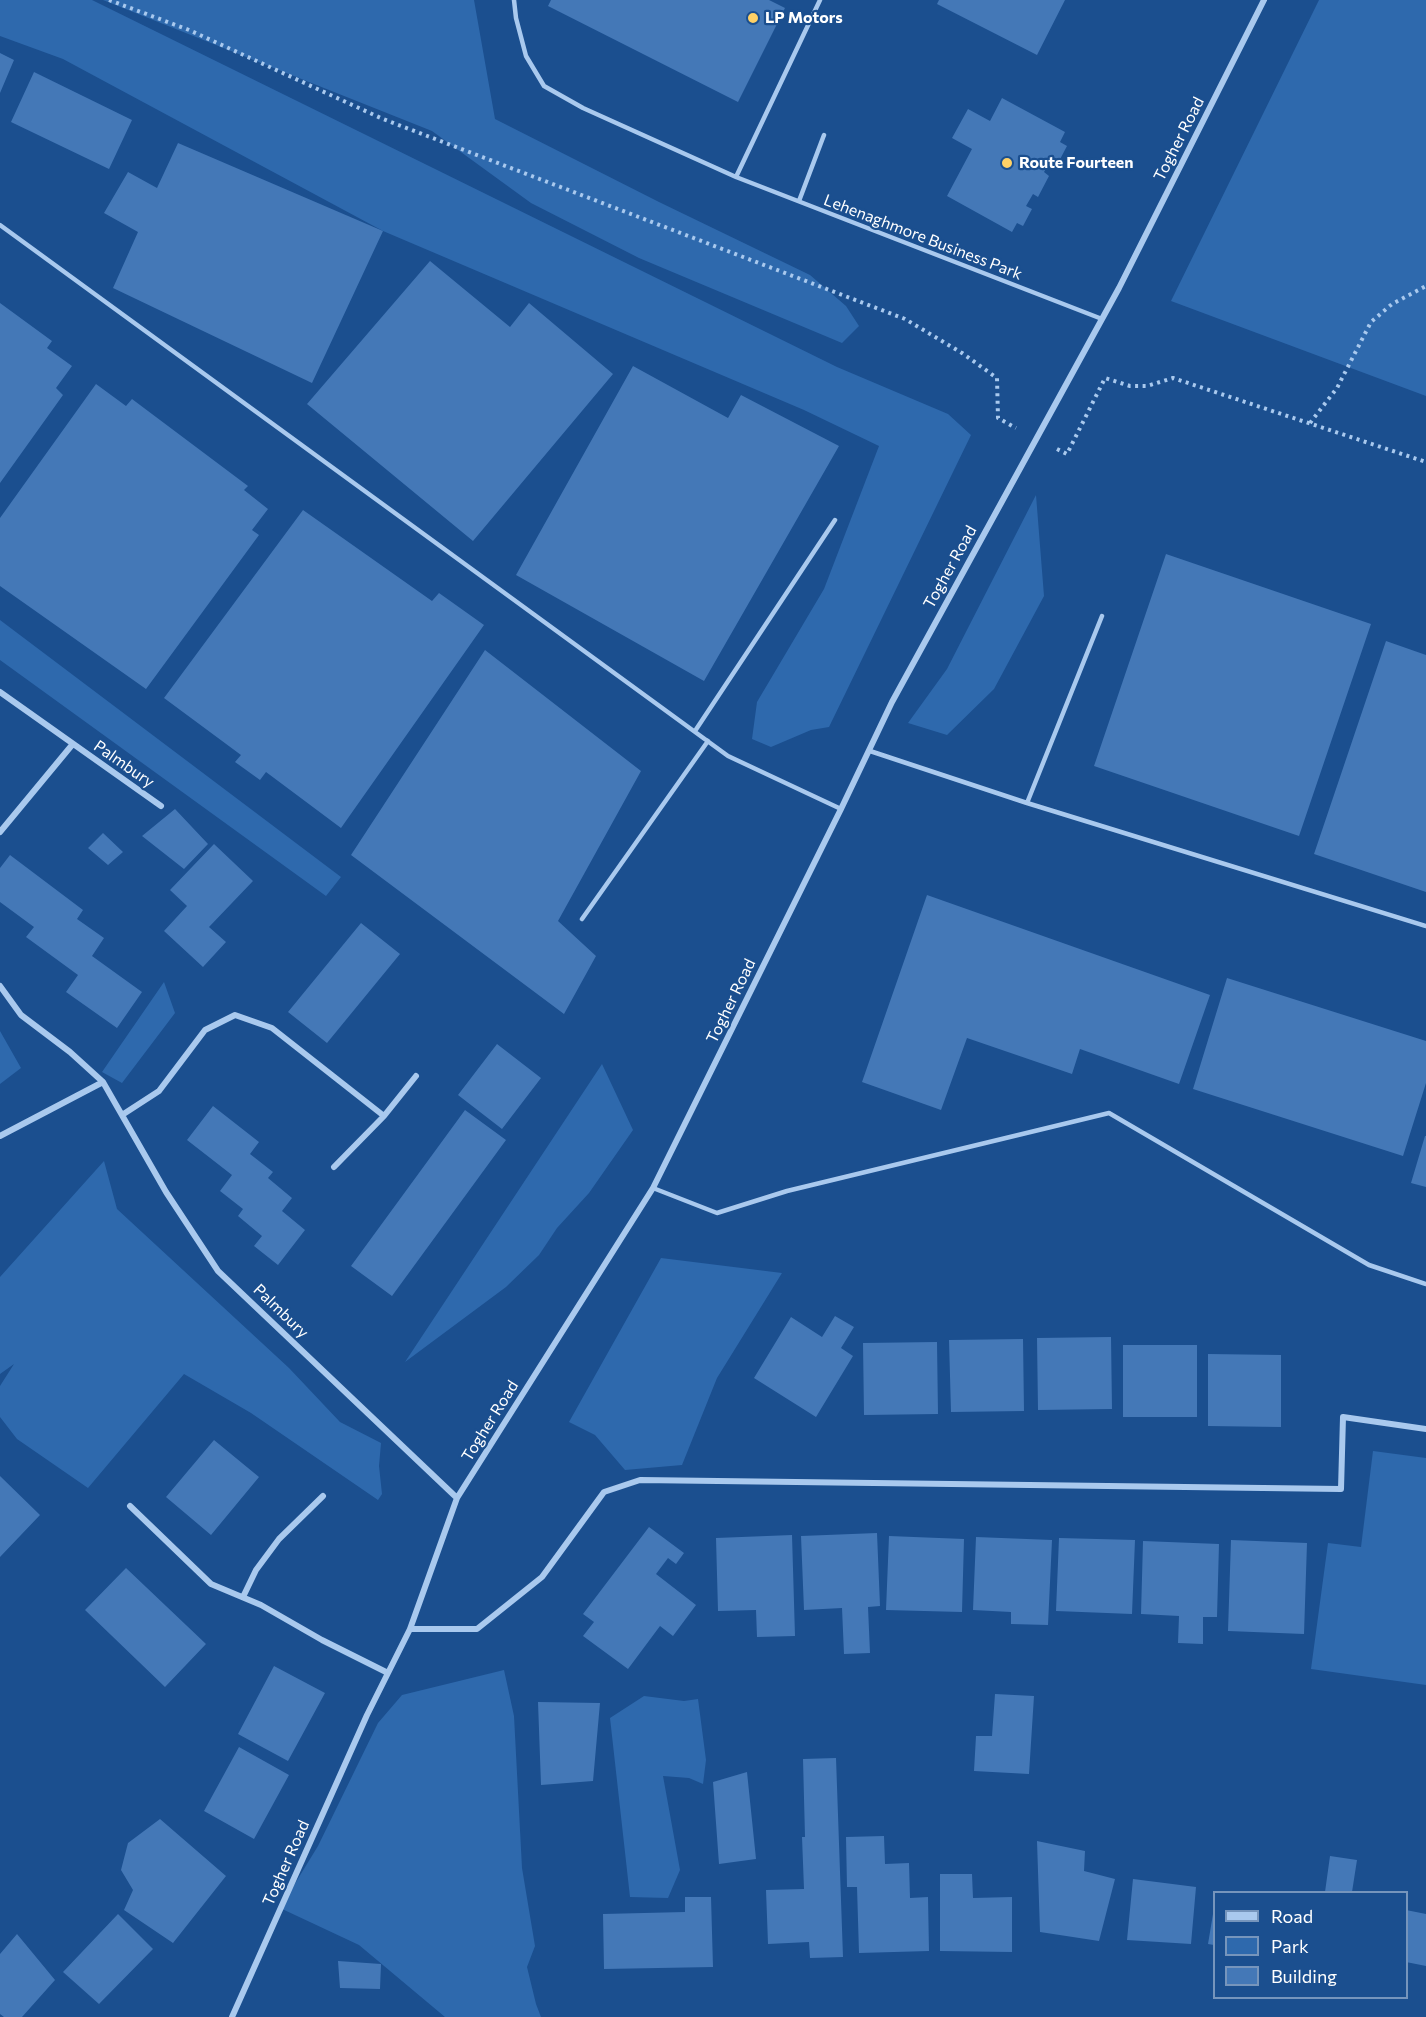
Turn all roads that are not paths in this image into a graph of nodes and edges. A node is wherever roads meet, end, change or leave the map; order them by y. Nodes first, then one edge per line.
1 (514, 0) edge
2 (820, 0) edge
3 (1264, 0) edge
4 (824, 135) dead end
5 (736, 177) junction
6 (799, 201) junction
7 (0, 225) edge
8 (1102, 319) junction
9 (835, 520) dead end
10 (1102, 616) dead end
11 (0, 692) edge
12 (695, 731) junction
13 (708, 741) junction
14 (72, 744) junction
15 (870, 751) junction
16 (1027, 803) junction
17 (161, 806) dead end
18 (841, 809) junction
19 (0, 832) edge
20 (582, 919) dead end
21 (1426, 926) edge
22 (0, 986) edge
23 (416, 1076) dead end
24 (103, 1082) junction
25 (122, 1115) junction
26 (384, 1116) junction
27 (0, 1136) edge
28 (334, 1167) dead end
29 (653, 1188) junction
30 (1426, 1284) edge
31 (1426, 1429) edge
32 (323, 1496) dead end
33 (457, 1498) junction
34 (130, 1506) dead end
35 (243, 1598) junction
36 (410, 1629) junction
37 (388, 1673) junction
38 (232, 2017) edge

1 - 5 lane, Lehenaghmore Business Park
2 - 5 lane
3 - 8 street, Togher Road
4 - 6 lane
5 - 6 lane, Lehenaghmore Business Park
6 - 8 lane, Lehenaghmore Business Park
7 - 12 lane
8 - 15 street, Togher Road
9 - 12 lane
10 - 16 lane
11 - 14 street, Palmbury
12 - 13 lane
13 - 18 lane
13 - 20 lane
14 - 17 street, Palmbury
14 - 19 street, Palmbury
15 - 16 lane
15 - 18 street, Togher Road
16 - 21 lane
18 - 29 street, Togher Road
22 - 24 street, Palmbury
23 - 26 street
24 - 25 street, Palmbury
24 - 27 street
25 - 26 street
25 - 33 street, Palmbury
26 - 28 street
29 - 30 lane
29 - 33 street, Togher Road
31 - 36 street
32 - 35 street
33 - 36 street, Togher Road
34 - 35 street
35 - 37 street
36 - 37 street, Togher Road
37 - 38 street, Togher Road

